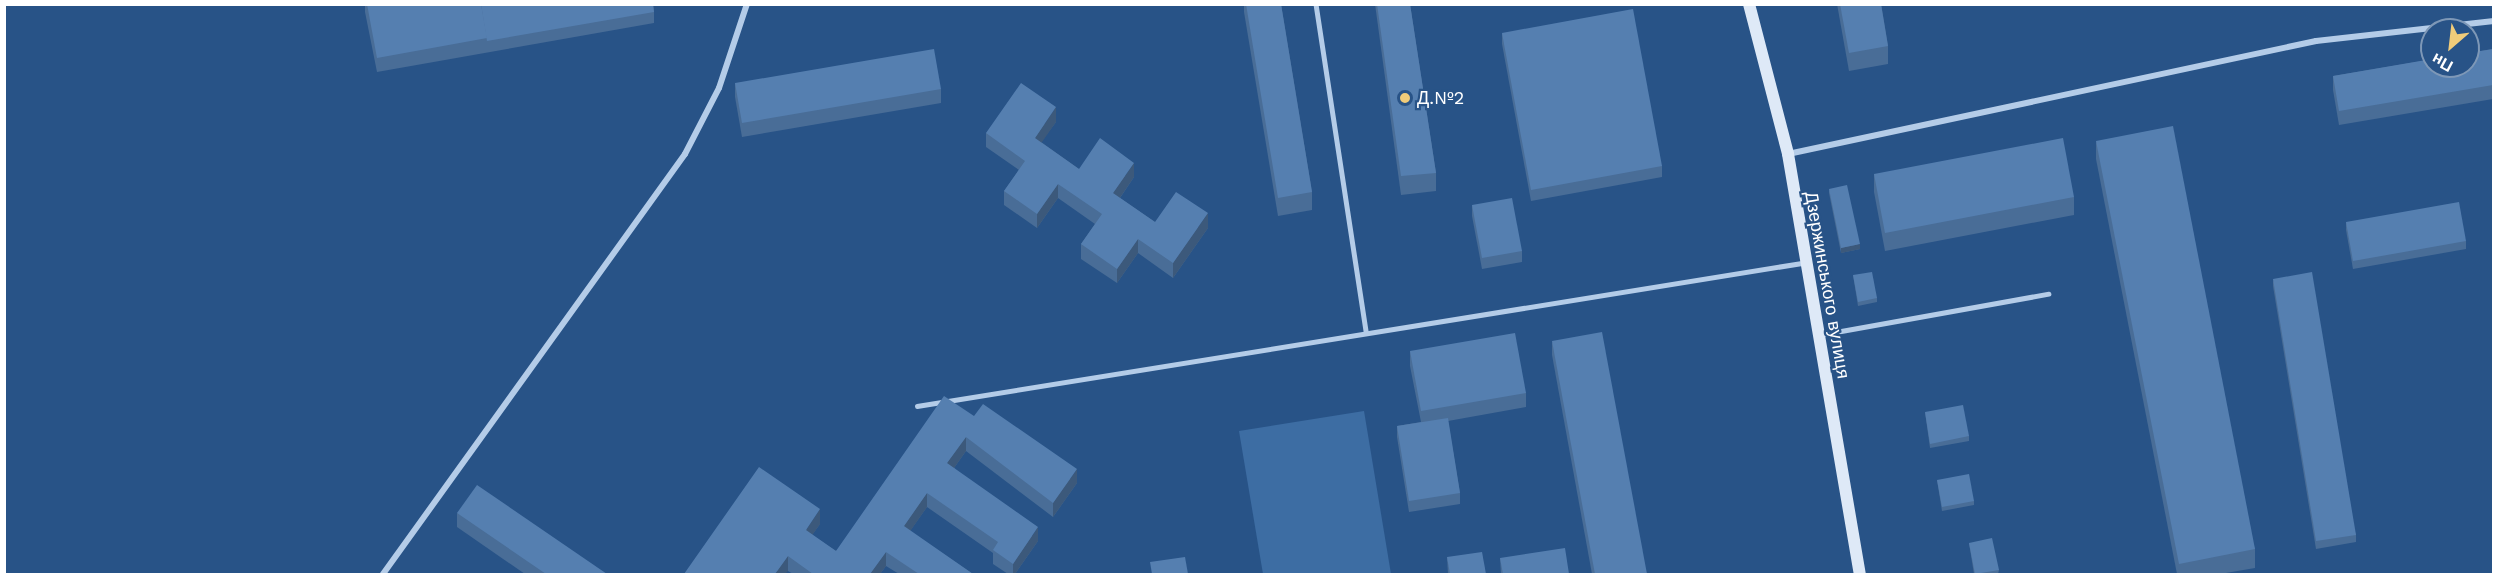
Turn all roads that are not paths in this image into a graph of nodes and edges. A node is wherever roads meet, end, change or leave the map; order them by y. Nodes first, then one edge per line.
1 (747, 4) edge
2 (1316, 4) edge
3 (1749, 4) edge
4 (2493, 21) edge
5 (1788, 154) junction
6 (1802, 263) junction
7 (2048, 294) dead end
8 (1366, 332) junction
9 (1816, 336) junction
10 (917, 406) dead end
11 (383, 574) edge
12 (1860, 574) edge

1 - 11 street
2 - 8 lane
3 - 5 main road, Дзержинського вулиця
4 - 5 street
5 - 6 main road, Дзержинського вулиця
6 - 8 lane
6 - 9 main road, Дзержинського вулиця
7 - 9 lane
8 - 10 lane
9 - 12 main road, Дзержинського вулиця

